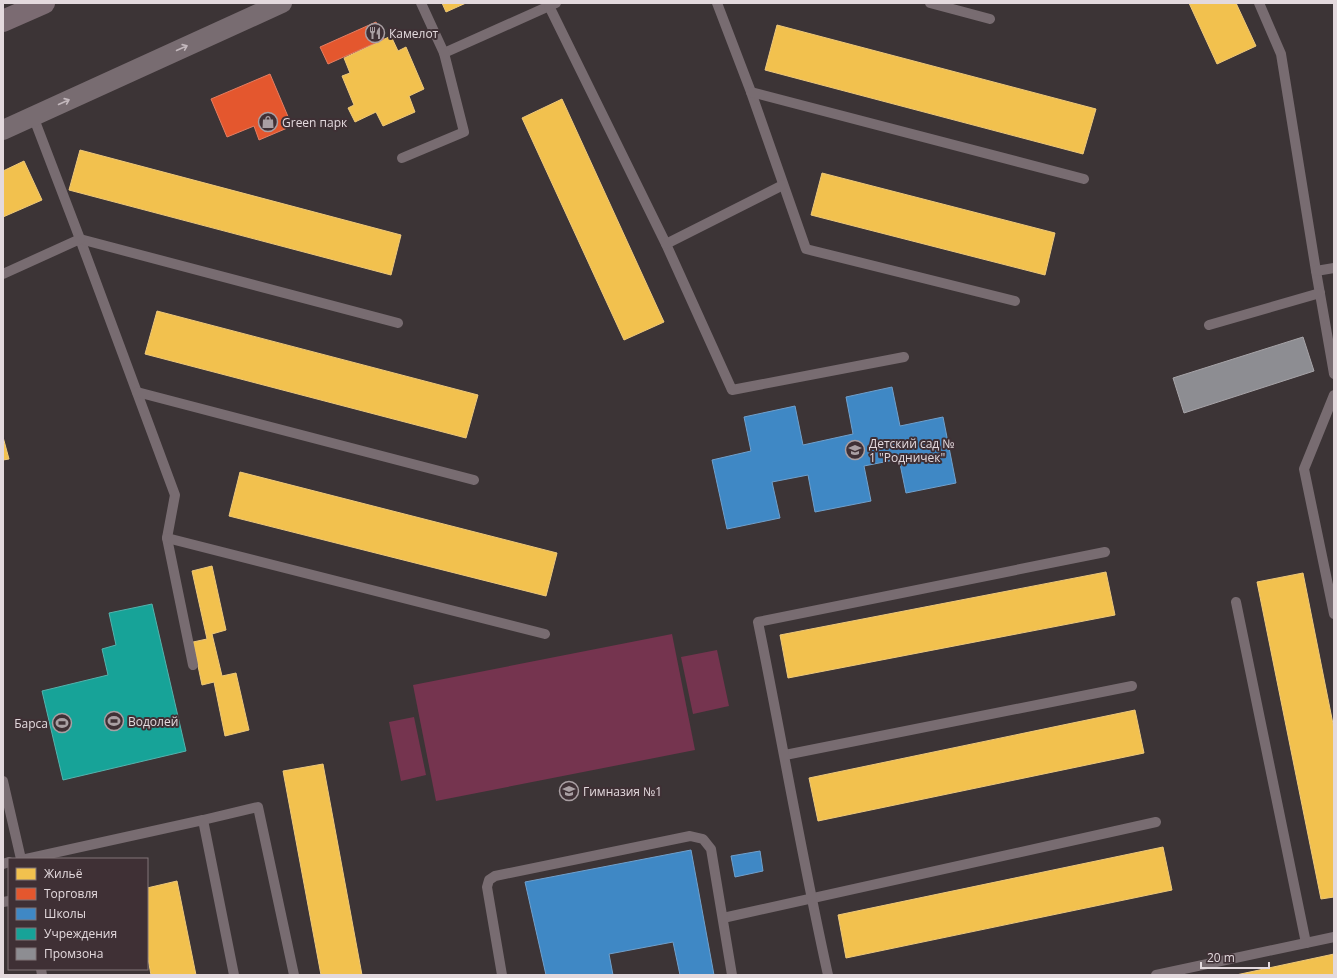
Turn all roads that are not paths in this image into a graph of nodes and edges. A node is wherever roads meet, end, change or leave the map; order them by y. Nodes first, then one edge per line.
1 (44, 3) edge
2 (282, 3) edge
3 (421, 3) edge
4 (717, 3) edge
5 (930, 3) edge
6 (1259, 3) edge
7 (552, 5) edge
8 (990, 19) dead end
9 (3, 21) edge
10 (444, 53) junction
11 (751, 92) junction
12 (33, 116) junction
13 (3, 130) edge
14 (402, 158) dead end
15 (1084, 179) dead end
16 (783, 185) junction
17 (80, 239) junction
18 (666, 244) junction
19 (1334, 268) edge
20 (1316, 271) junction
21 (3, 274) edge
22 (1320, 293) junction
23 (1015, 301) dead end
24 (398, 323) dead end
25 (1209, 325) dead end
26 (904, 357) dead end
27 (1334, 374) edge
28 (137, 392) junction
29 (1334, 395) edge
30 (474, 480) dead end
31 (167, 538) junction
32 (1105, 552) dead end
33 (1236, 602) dead end
34 (1334, 614) edge
35 (545, 634) dead end
36 (193, 665) dead end
37 (1132, 686) dead end
38 (785, 755) junction
39 (3, 781) edge
40 (203, 820) junction
41 (1156, 822) dead end
42 (21, 858) edge
43 (31, 858) edge
44 (811, 898) junction
45 (723, 918) junction
46 (1334, 937) edge
47 (1306, 943) junction
48 (234, 975) edge
49 (294, 975) edge
50 (502, 975) edge
51 (732, 975) edge
52 (828, 975) edge
53 (1156, 975) edge

1 - 9 main road
12 -> 2 street
3 - 10 lane
4 - 11 lane
5 - 8 lane
6 - 20 lane
7 - 10 lane
7 - 18 lane
10 - 14 lane
11 - 15 lane
11 - 16 lane
12 - 13 street
12 - 17 lane
16 - 18 lane
16 - 23 lane
17 - 21 lane
17 - 24 lane
17 - 28 lane
18 - 26 lane
19 - 20 lane
20 - 22 lane
22 - 25 lane
22 - 27 lane
28 - 30 lane
28 - 31 lane
29 - 34 lane
31 - 35 lane
31 - 36 lane
32 - 38 lane
33 - 47 lane
37 - 38 lane
38 - 44 lane
39 - 42 lane
40 - 43 lane
40 - 48 lane
40 - 49 lane
41 - 44 lane
44 - 45 lane
44 - 52 lane
45 - 50 lane
45 - 51 lane
46 - 47 lane
47 - 53 lane

